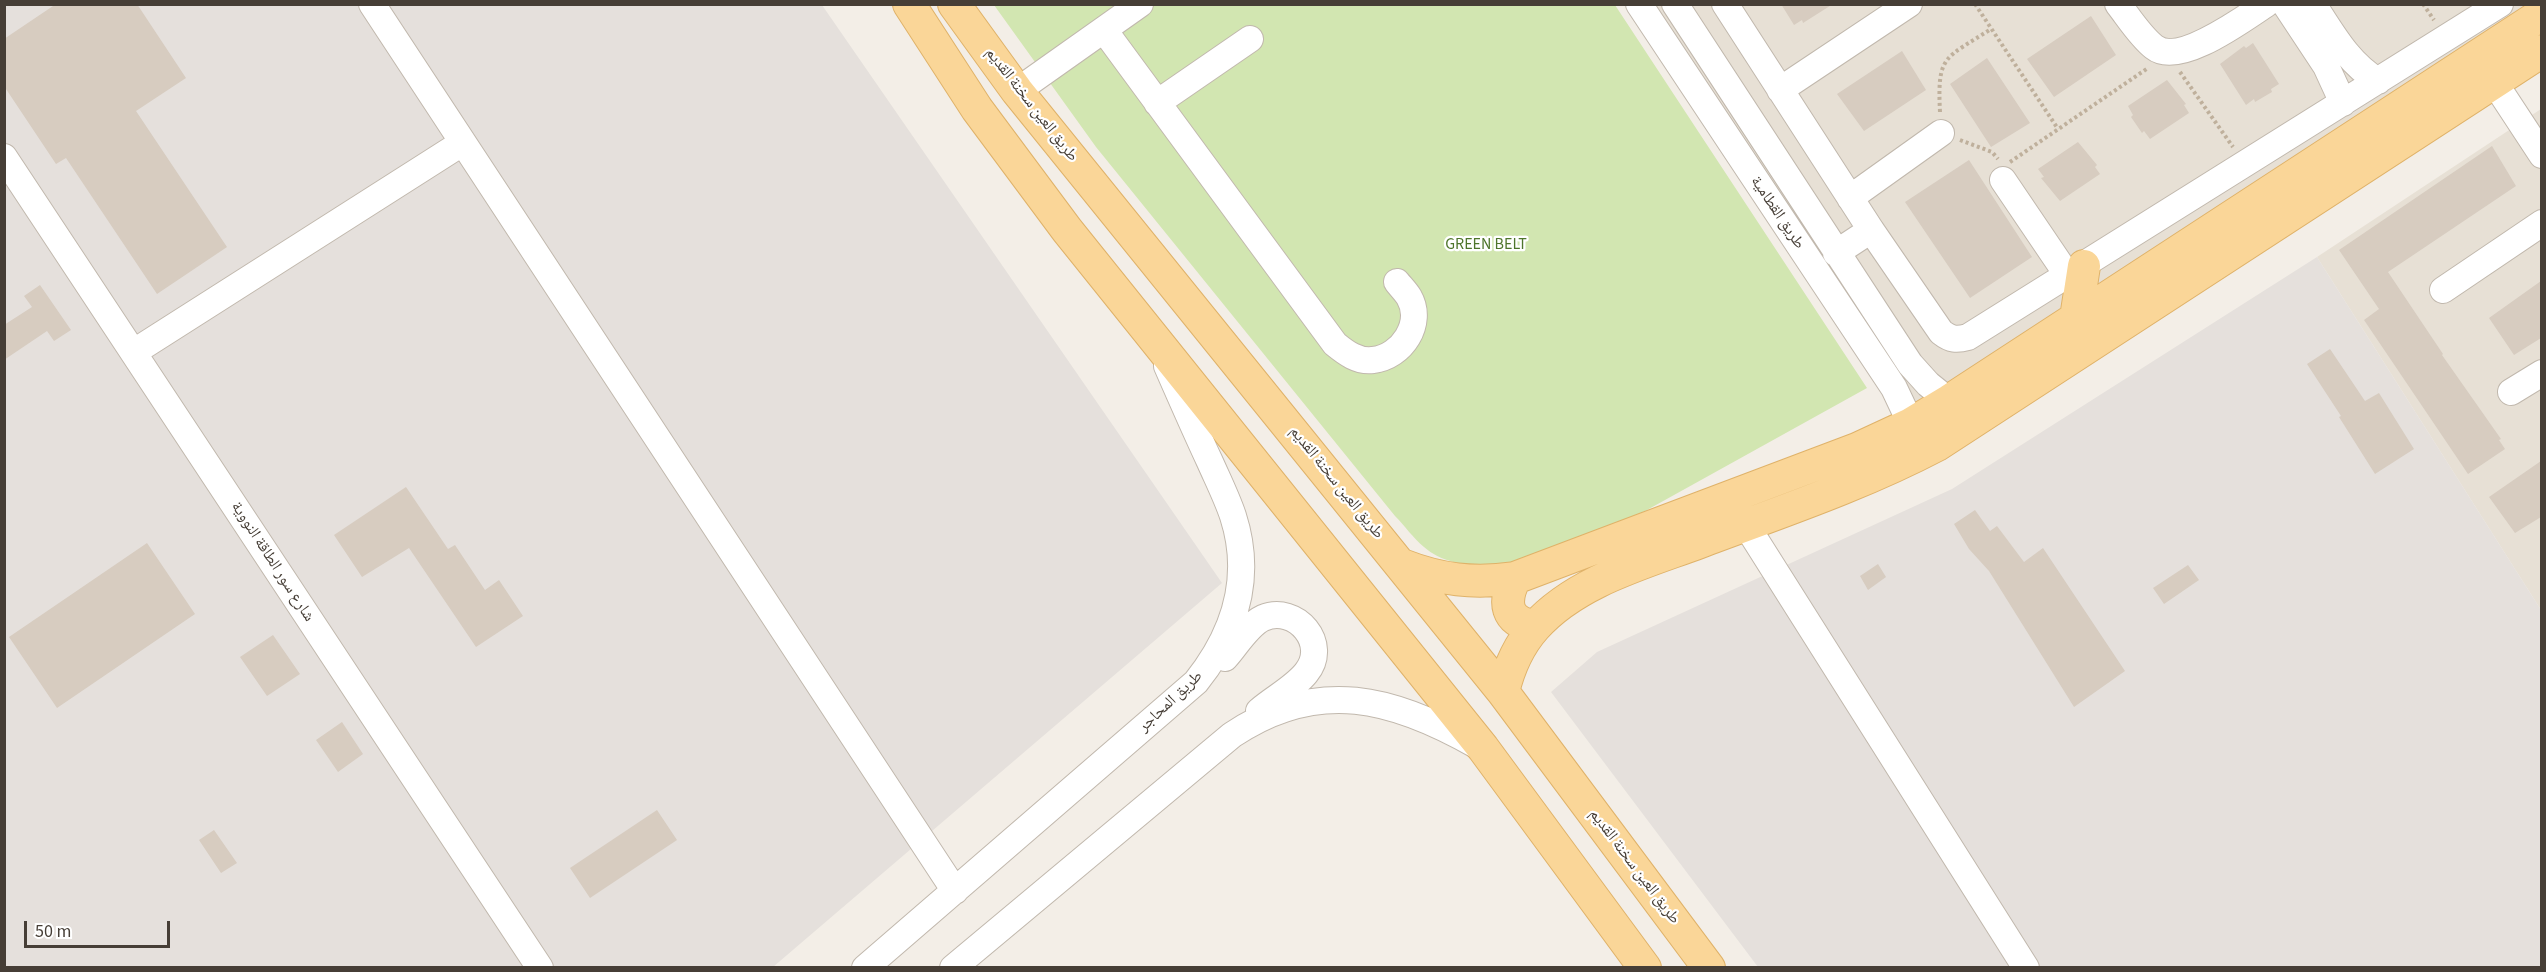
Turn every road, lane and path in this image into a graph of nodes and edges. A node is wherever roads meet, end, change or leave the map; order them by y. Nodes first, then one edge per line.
1 (372, 4) edge
2 (909, 4) edge
3 (954, 4) edge
4 (1140, 4) edge
5 (1639, 4) edge
6 (1675, 4) edge
7 (1725, 4) edge
8 (1909, 4) edge
9 (1974, 4) edge
10 (2118, 4) edge
11 (2265, 4) edge
12 (2285, 4) edge
13 (2313, 4) edge
14 (2500, 4) edge
15 (2541, 14) edge
16 (1991, 29) junction
17 (1104, 30) junction
18 (1250, 39) dead end
19 (2541, 51) edge
20 (2168, 54) junction
21 (2378, 81) junction
22 (2494, 82) junction
23 (1780, 90) junction
24 (1017, 91) junction
25 (1157, 103) junction
26 (2343, 103) junction
27 (2058, 129) junction
28 (1941, 133) junction
29 (462, 143) junction
30 (2541, 155) edge
31 (4, 157) edge
32 (2245, 165) junction
33 (2003, 180) dead end
34 (1850, 198) junction
35 (2541, 224) edge
36 (1871, 230) junction
37 (1836, 253) junction
38 (2076, 271) junction
39 (1397, 282) dead end
40 (2443, 290) dead end
41 (2076, 318) junction
42 (1154, 338) junction
43 (134, 352) junction
44 (2541, 373) edge
45 (2511, 392) dead end
46 (1949, 401) junction
47 (1911, 424) junction
48 (1746, 525) junction
49 (1402, 565) junction
50 (1515, 578) junction
51 (1535, 626) junction
52 (1196, 682) junction
53 (1503, 692) junction
54 (1232, 735) junction
55 (1483, 748) junction
56 (955, 891) junction
57 (540, 968) edge
58 (865, 968) edge
59 (953, 968) edge
60 (1645, 968) edge
61 (1709, 968) edge
62 (2026, 968) edge

1 - 29 street
2 - 42 main road
3 - 24 main road, طريق العين سخنة القديم
4 - 17 street
5 - 47 street, طريق القطامية
6 - 37 street, طريق القطامية
7 - 23 street
8 - 23 street
9 - 16 path
10 - 20 street
11 - 20 street
12 - 26 street
13 - 21 street
14 - 21 street
15 - 41 main road
16 - 27 path
16 - 28 path
17 - 24 street
17 - 25 street
18 - 25 street
19 - 22 main road
20 - 27 path
20 - 32 path
21 - 26 street
22 - 30 street
22 - 48 main road
23 - 34 street
24 - 49 main road, طريق العين سخنة القديم
25 - 39 street
26 - 32 street
27 - 28 path
28 - 34 street
29 - 43 street
29 - 56 street
31 - 43 street, شارع سور الطاقة النووية
32 - 38 street
33 - 38 street
34 - 36 street
35 - 40 street
36 - 37 street
36 - 38 street
37 - 46 street, طريق القطامية
38 - 41 main road
41 - 46 main road
42 - 52 street, طريق المحاجر
42 - 55 main road
43 - 57 street, شارع سور الطاقة النووية
44 - 45 street
46 - 47 main road
47 - 50 main road
48 - 51 main road
48 - 62 street
49 - 50 main road
49 - 53 main road, طريق العين سخنة القديم
50 - 51 main road
51 - 53 main road
52 - 54 street
52 - 56 street, طريق المحاجر
53 - 61 main road, طريق العين سخنة القديم
54 - 55 street
54 - 59 street
55 - 60 main road
56 - 58 street, طريق المحاجر

